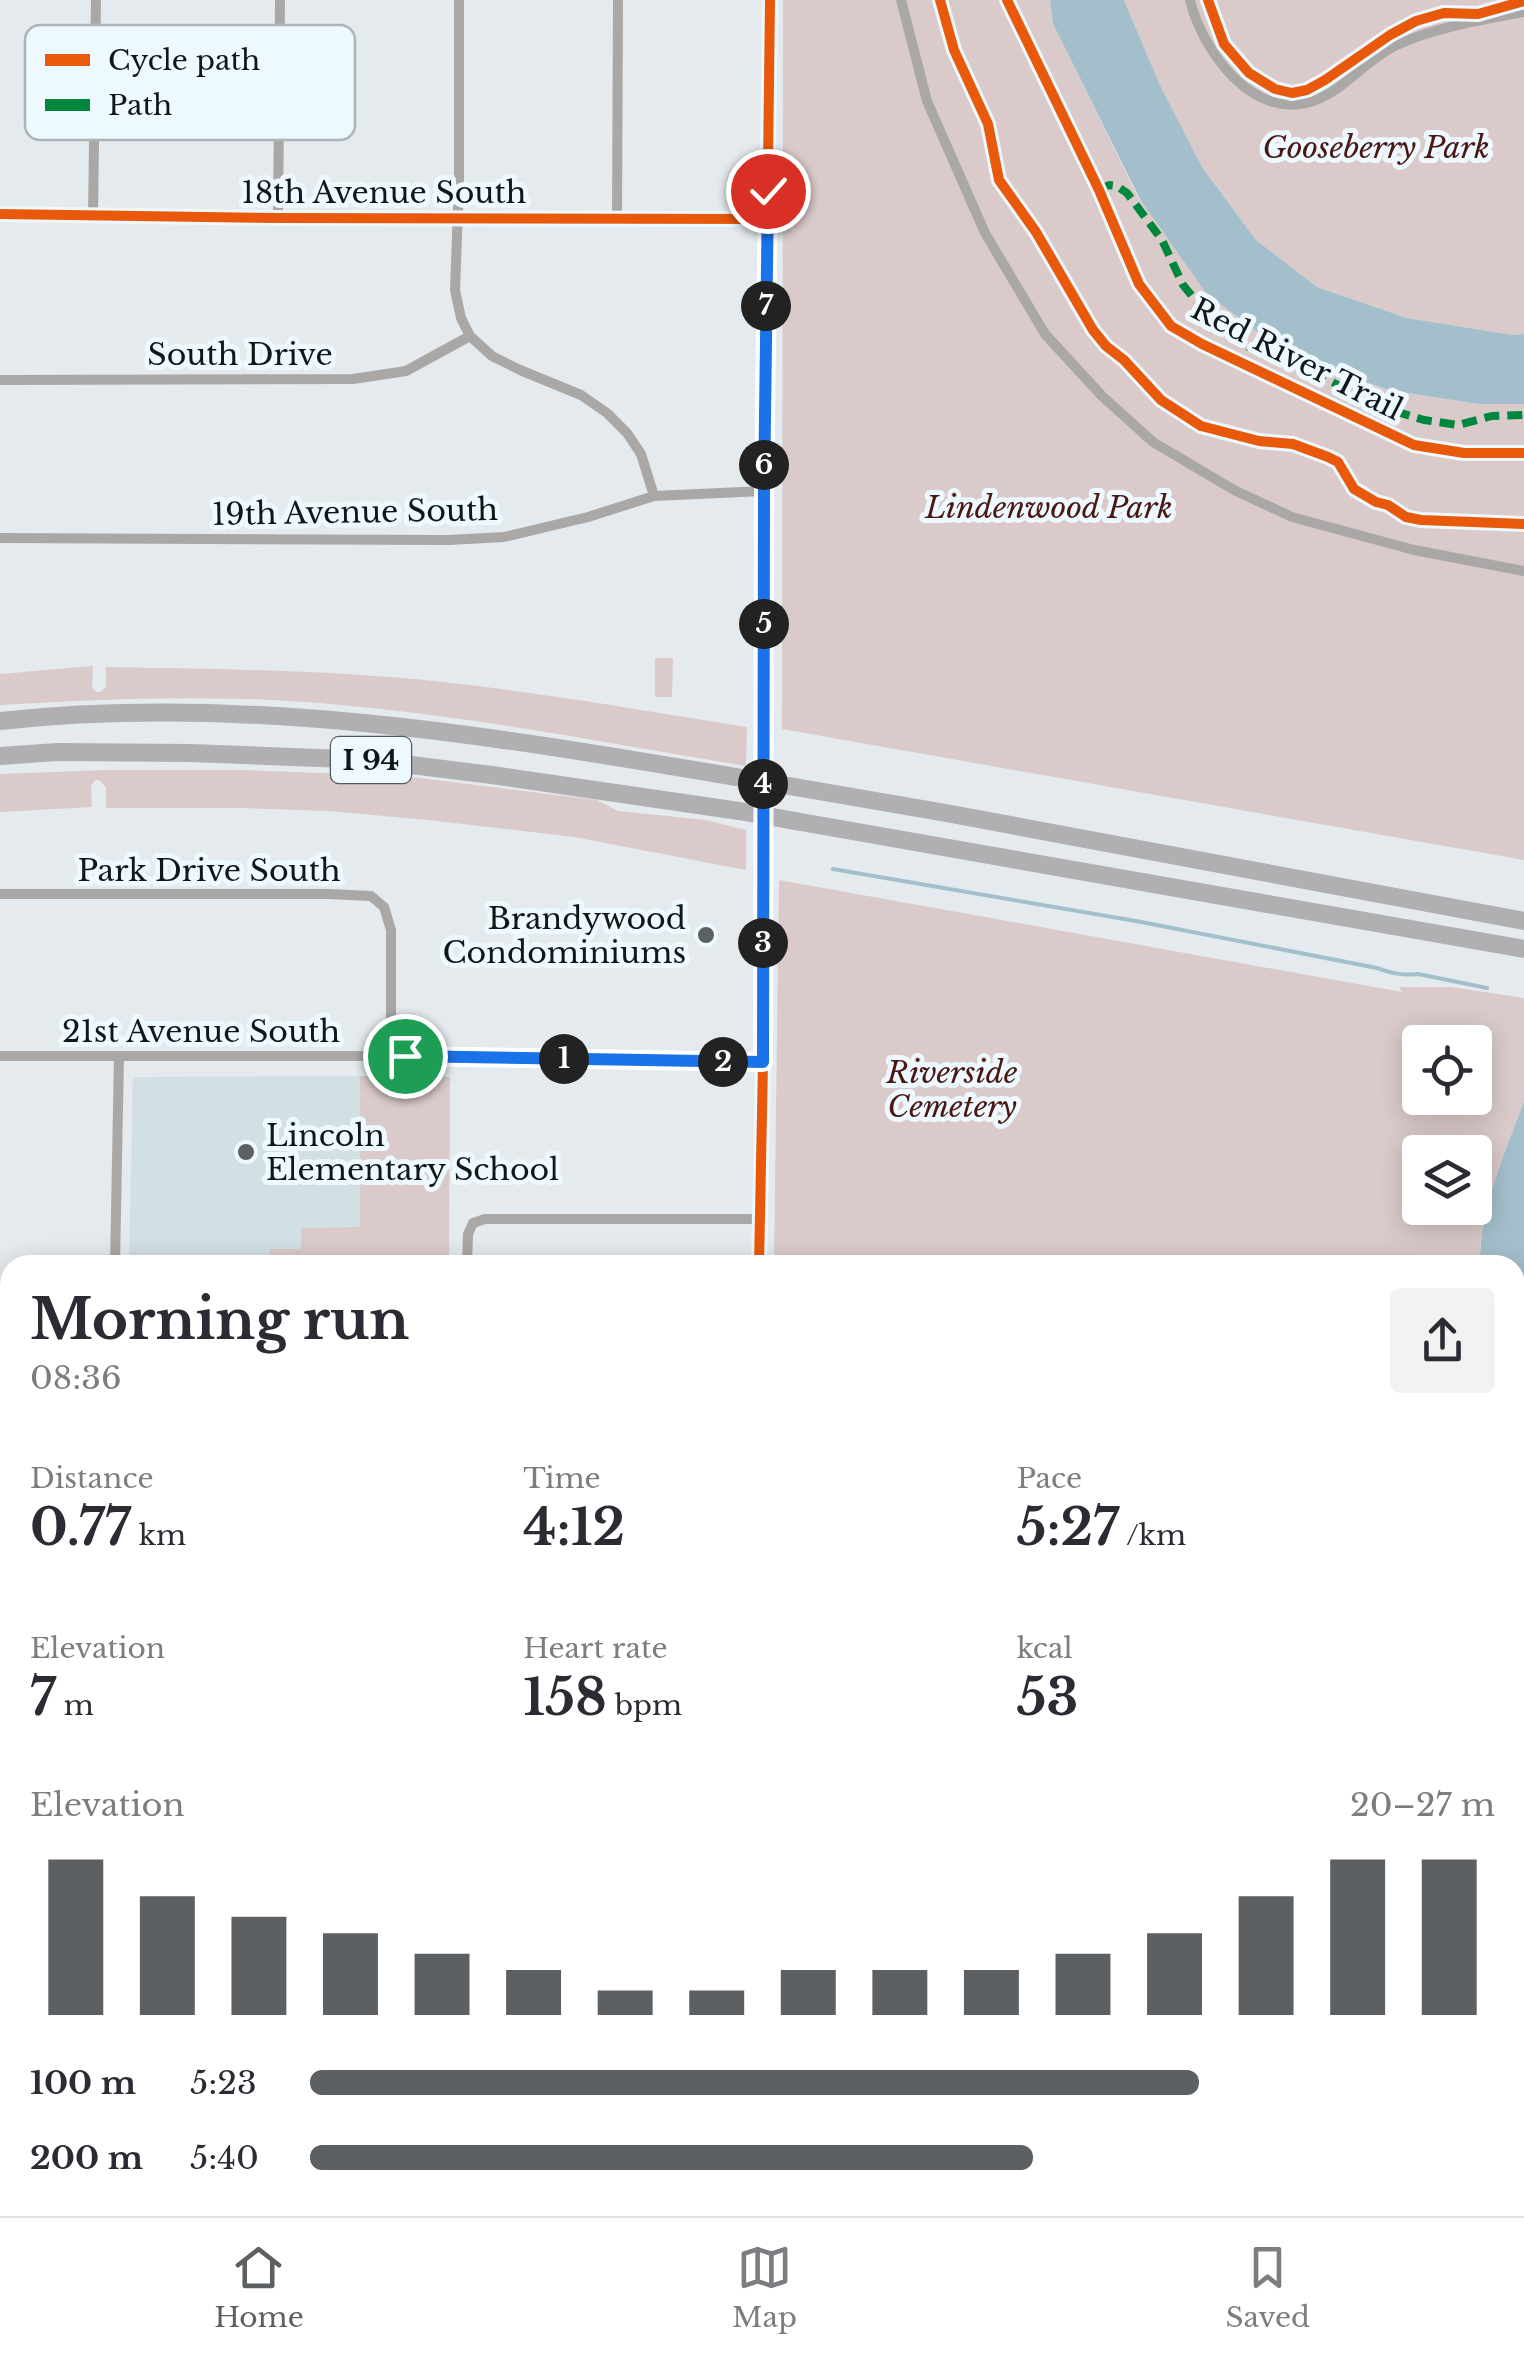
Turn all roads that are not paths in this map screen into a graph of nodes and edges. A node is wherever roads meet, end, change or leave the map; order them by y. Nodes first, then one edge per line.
1 (96, 0) edge
2 (280, 0) edge
3 (460, 0) edge
4 (618, 0) edge
5 (770, 0) edge
6 (901, 0) edge
7 (1190, 0) edge
8 (1524, 12) edge
9 (96, 25) edge
10 (280, 25) edge
11 (94, 140) edge
12 (279, 140) edge
13 (0, 214) edge
14 (93, 216) junction
15 (458, 217) junction
16 (278, 218) junction
17 (617, 218) junction
18 (768, 219) junction
19 (470, 336) junction
20 (0, 380) edge
21 (764, 491) junction
22 (654, 496) junction
23 (0, 538) edge
24 (1524, 570) edge
25 (0, 720) edge
26 (107, 753) junction
27 (0, 756) edge
28 (0, 766) edge
29 (0, 894) edge
30 (1524, 921) edge
31 (1524, 949) edge
32 (0, 1056) edge
33 (118, 1056) junction
34 (391, 1056) junction
35 (763, 1062) junction
36 (760, 1220) junction
37 (114, 1255) edge
38 (467, 1255) edge
39 (759, 1255) edge

1 - 9 street
2 - 10 street
3 - 15 street
4 - 17 street
5 - 18 street
6 - 24 street
7 - 8 street
11 - 14 street
12 - 16 street
13 - 14 street, 18th Avenue South
14 - 16 street, 18th Avenue South
15 - 16 street, 18th Avenue South
15 - 17 street, 18th Avenue South
15 - 19 street
17 - 18 street, 18th Avenue South
18 - 21 street
19 - 20 street, South Drive
19 - 22 street
21 - 22 street, 19th Avenue South
21 - 35 street
22 - 23 street, 19th Avenue South
25 - 30 highway, I 94, bridge
26 - 27 highway, I 94
26 - 28 highway
26 - 31 highway, I 94, bridge
29 - 34 street, Park Drive South
32 - 33 street, 21st Avenue South
33 - 34 street, 21st Avenue South
33 - 37 street
34 - 35 street, 21st Avenue South
35 - 36 street
36 - 38 street
36 - 39 street

